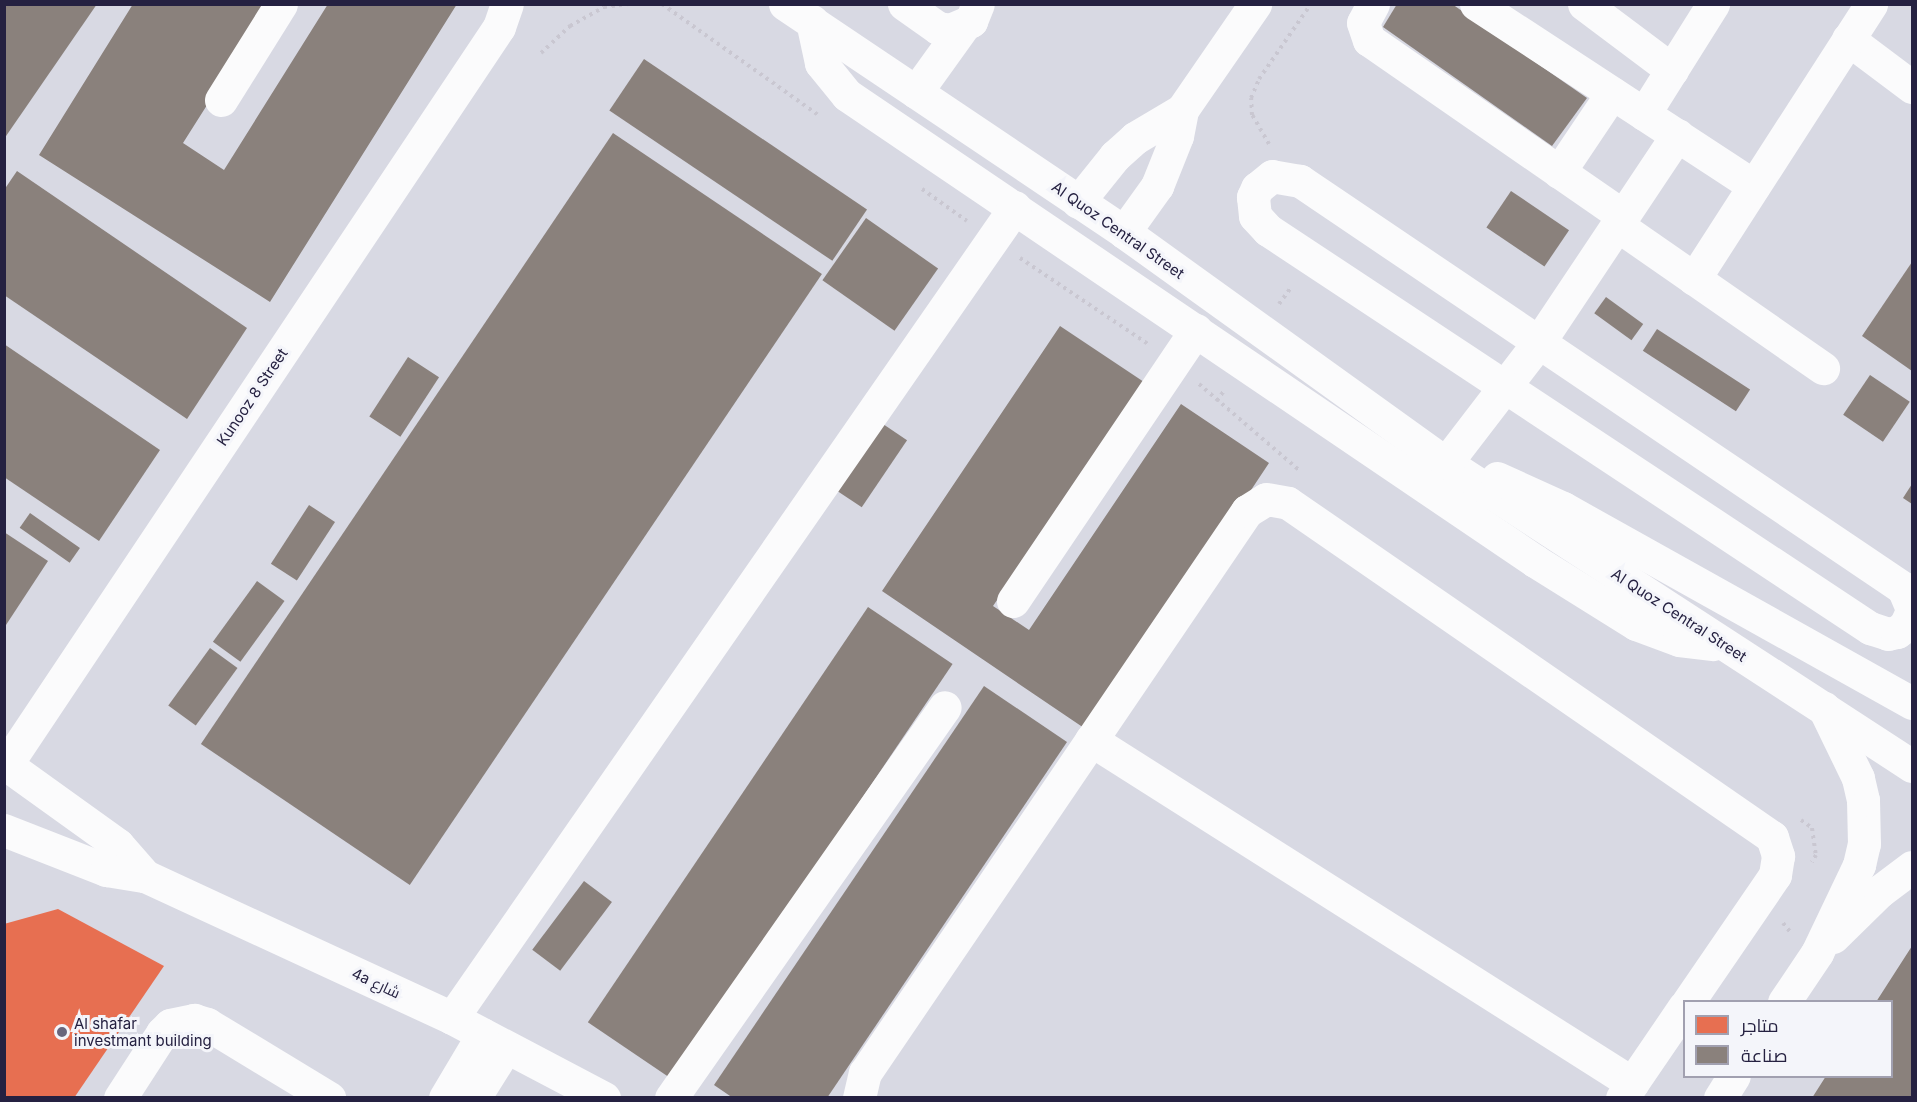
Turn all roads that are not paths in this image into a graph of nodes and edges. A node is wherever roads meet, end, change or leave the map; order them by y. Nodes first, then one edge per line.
1 (281, 4) edge
2 (528, 4) edge
3 (904, 4) edge
4 (1255, 4) edge
5 (1373, 4) edge
6 (1476, 4) edge
7 (1584, 4) edge
8 (1713, 4) edge
9 (1871, 4) edge
10 (799, 13) edge
11 (503, 16) edge
12 (970, 16) edge
13 (1848, 39) junction
14 (1672, 70) junction
15 (1912, 87) edge
16 (916, 92) junction
17 (1612, 93) junction
18 (221, 100) dead end
19 (1182, 110) junction
20 (1644, 114) junction
21 (1677, 135) junction
22 (1559, 172) junction
23 (1754, 186) junction
24 (1078, 202) junction
25 (1014, 207) junction
26 (1620, 220) junction
27 (1124, 232) junction
28 (1694, 279) junction
29 (1196, 330) junction
30 (1539, 342) junction
31 (1823, 368) dead end
32 (1505, 387) junction
33 (1446, 463) junction
34 (1013, 602) dead end
35 (1912, 610) edge
36 (1722, 644) junction
37 (1912, 704) edge
38 (945, 707) dead end
39 (1824, 707) junction
40 (1091, 740) junction
41 (5, 765) edge
42 (1912, 766) edge
43 (4, 830) edge
44 (1912, 867) edge
45 (145, 876) junction
46 (1817, 953) junction
47 (1689, 1000) edge
48 (1785, 1000) edge
49 (1683, 1007) edge
50 (452, 1018) junction
51 (495, 1041) junction
52 (1733, 1078) edge
53 (1627, 1090) edge
54 (120, 1098) edge
55 (329, 1098) edge
56 (445, 1098) edge
57 (474, 1098) edge
58 (604, 1098) edge
59 (671, 1098) edge
60 (859, 1098) edge
61 (1720, 1098) edge

1 - 18 street
2 - 11 street, Kunooz 8 Street
3 - 12 street
4 - 19 street
5 - 22 street
6 - 17 street
7 - 14 street
8 - 14 street
9 - 13 street
10 - 16 street, Al Quoz Central Street
10 - 25 street
11 - 41 street, Kunooz 8 Street
12 - 16 street
13 - 15 street
13 - 23 street
14 - 20 street
16 - 24 street, Al Quoz Central Street
17 - 20 street
17 - 22 street
19 - 24 street
19 - 27 street
20 - 21 street
21 - 23 street
21 - 26 street
22 - 26 street
23 - 28 street
24 - 27 street, Al Quoz Central Street
25 - 29 street
25 - 50 street
26 - 28 street
26 - 30 street
27 - 33 street, Al Quoz Central Street
28 - 31 street
29 - 34 street
29 - 36 street
30 - 32 street
30 - 32 street
30 - 35 street
32 - 33 street
32 - 35 street
33 - 36 street, Al Quoz Central Street
33 - 37 street, Al Quoz Central Street
36 - 39 street, Al Quoz Central Street
38 - 59 street
39 - 42 street, Al Quoz Central Street
39 - 46 street
40 - 47 street
40 - 53 street
40 - 60 street
41 - 45 street, 4a شارع
43 - 45 street, 4a شارع
44 - 46 street
45 - 50 street, 4a شارع
46 - 48 street
49 - 53 street
50 - 51 street, 4a شارع
51 - 56 street
51 - 57 street
51 - 58 street, 4a شارع
52 - 61 street
54 - 55 street

